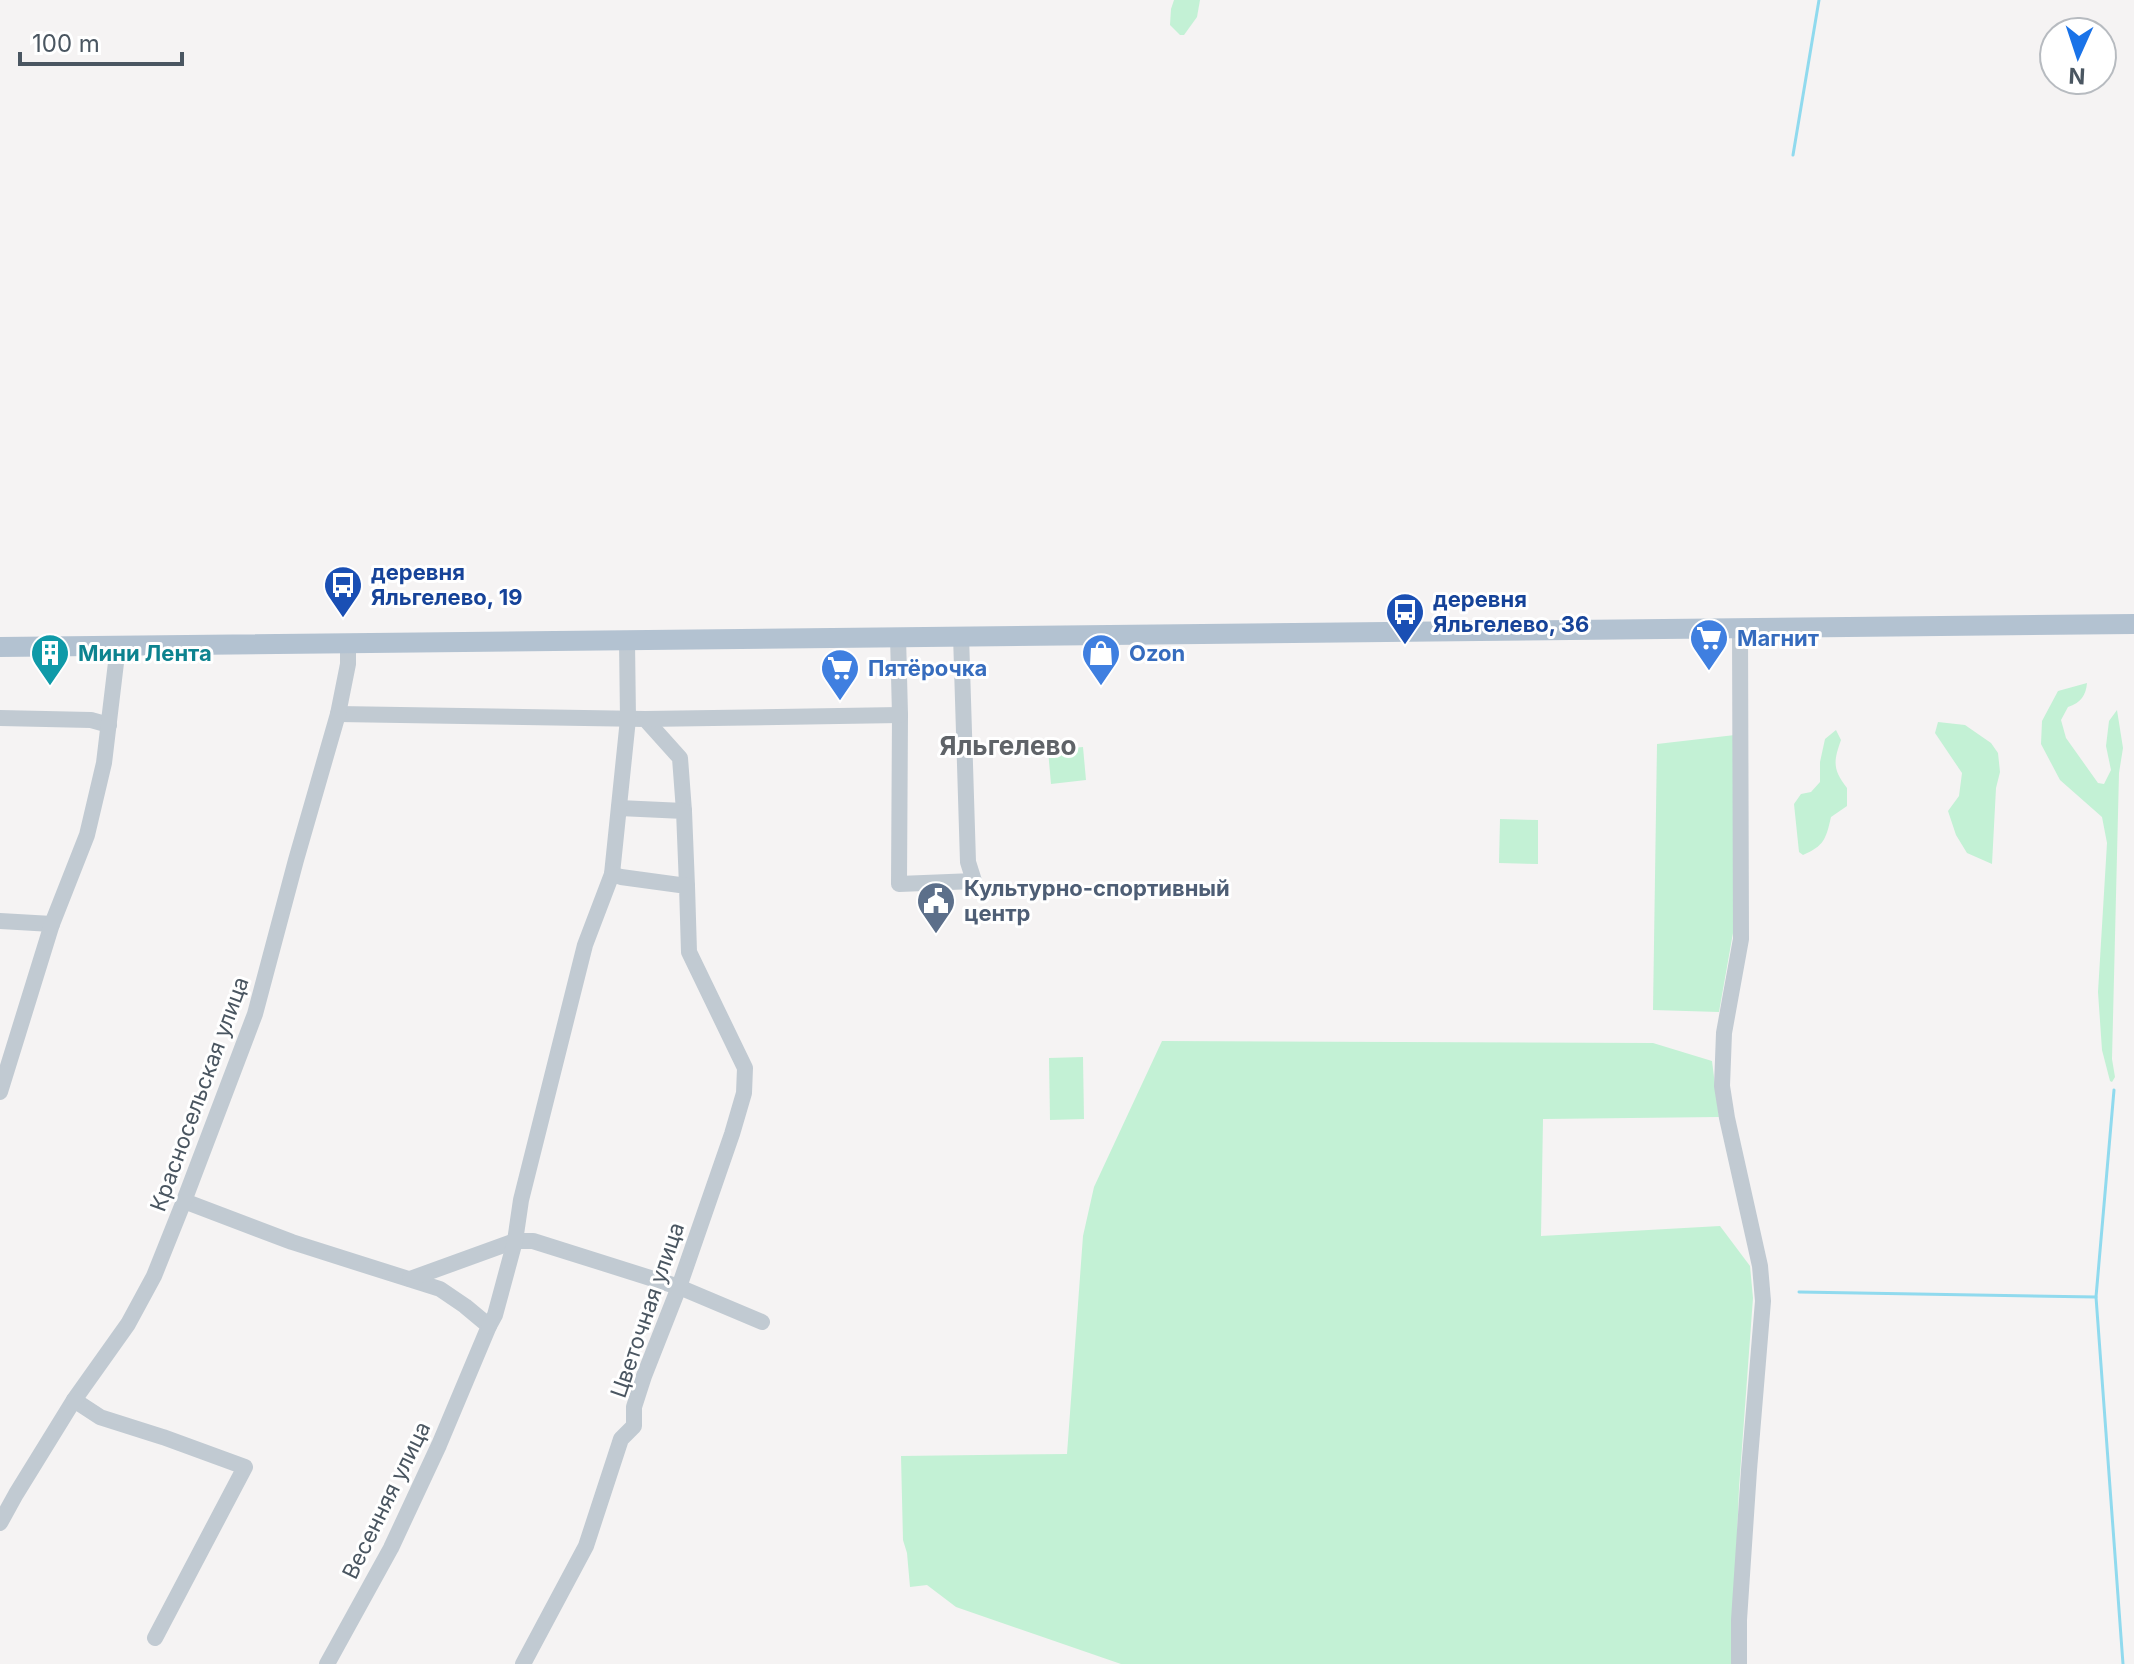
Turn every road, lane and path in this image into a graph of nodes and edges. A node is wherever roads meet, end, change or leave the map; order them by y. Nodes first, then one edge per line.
1 (2134, 624) edge
2 (1740, 628) junction
3 (961, 635) junction
4 (898, 636) junction
5 (627, 641) junction
6 (348, 644) junction
7 (118, 646) junction
8 (0, 647) edge
9 (338, 714) junction
10 (900, 715) junction
11 (0, 718) edge
12 (628, 719) junction
13 (645, 719) junction
14 (109, 725) junction
15 (619, 808) junction
16 (684, 811) junction
17 (612, 874) junction
18 (687, 886) junction
19 (0, 921) edge
20 (52, 924) junction
21 (0, 1092) edge
22 (184, 1201) junction
23 (515, 1241) junction
24 (410, 1279) junction
25 (679, 1287) junction
26 (762, 1322) dead end
27 (489, 1326) junction
28 (74, 1400) junction
29 (0, 1523) edge
30 (155, 1638) dead end
31 (327, 1664) edge
32 (523, 1664) edge
33 (1739, 1664) edge

1 - 2 main road
2 - 3 main road
2 - 33 street
3 - 4 main road
3 - 10 street
4 - 5 main road
4 - 10 street
5 - 6 main road
5 - 12 street, Весенняя улица
6 - 7 main road
6 - 9 street, Красносельская улица
7 - 8 main road
7 - 14 street
9 - 12 street
9 - 22 street, Красносельская улица
10 - 13 street
11 - 14 street
12 - 13 street
12 - 15 street, Весенняя улица
13 - 16 street, Цветочная улица
14 - 20 street
15 - 16 street
15 - 17 street, Весенняя улица
16 - 18 street, Цветочная улица
17 - 18 street
17 - 23 street, Весенняя улица
18 - 25 street, Цветочная улица
19 - 20 street
20 - 21 street
22 - 24 street
22 - 28 street, Красносельская улица
23 - 24 street
23 - 25 street
23 - 27 street, Весенняя улица
24 - 27 street
25 - 26 street
25 - 32 street, Цветочная улица
27 - 31 street, Весенняя улица
28 - 29 street, Красносельская улица
28 - 30 street

